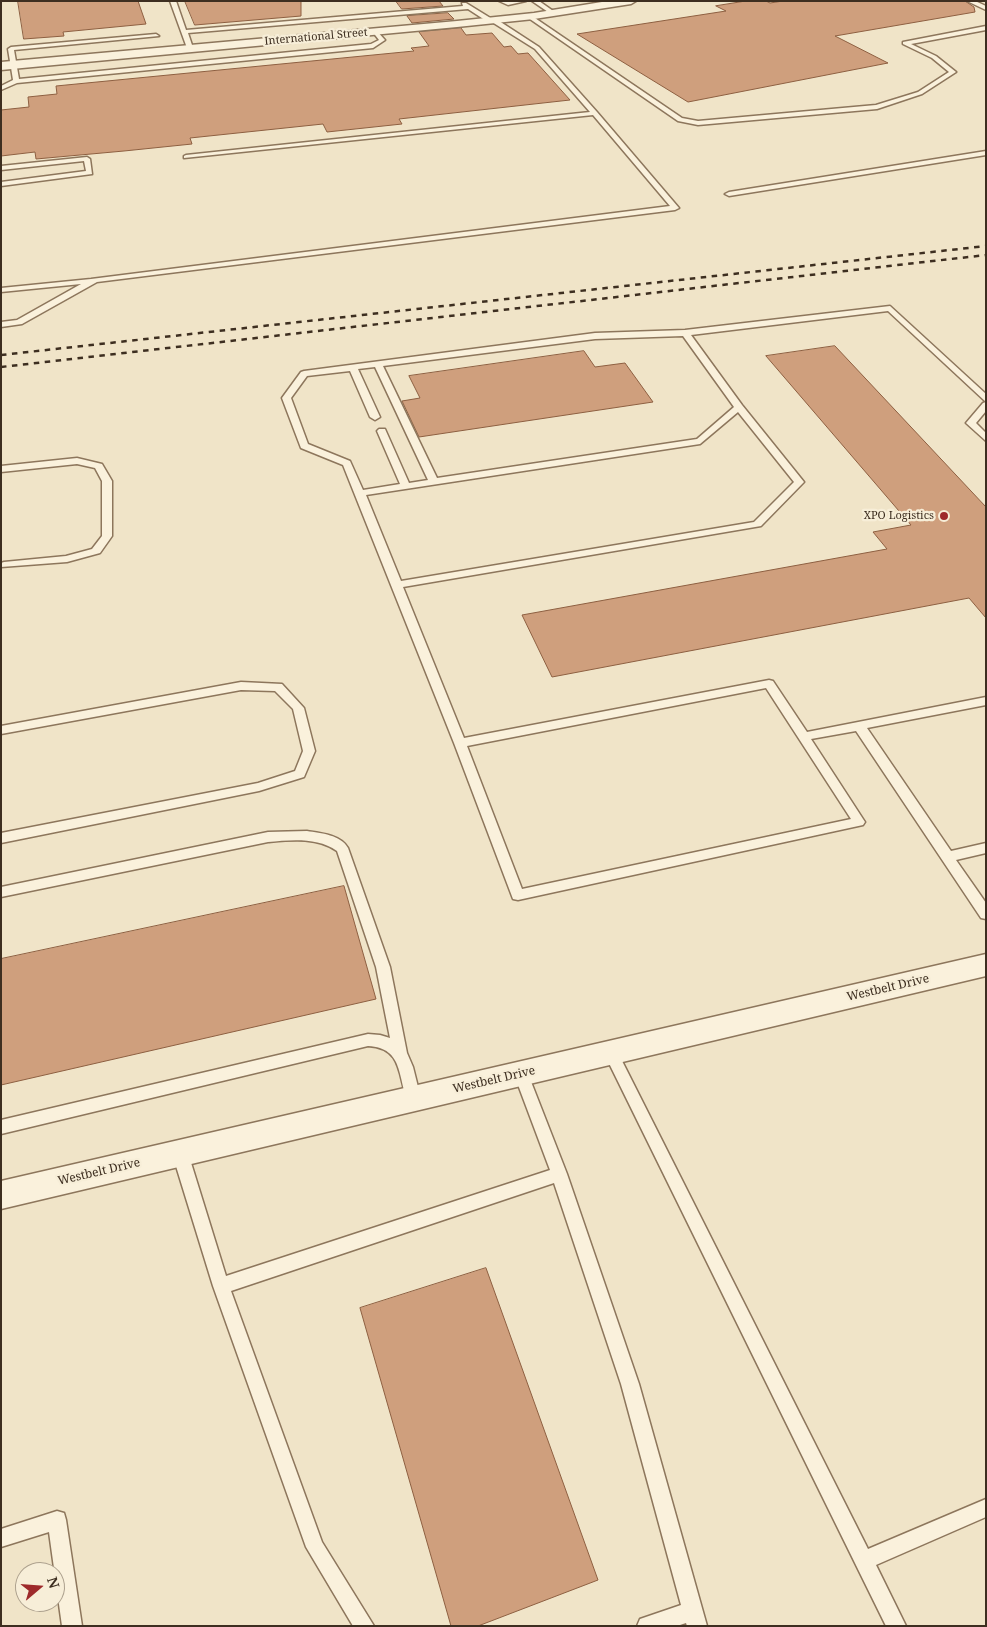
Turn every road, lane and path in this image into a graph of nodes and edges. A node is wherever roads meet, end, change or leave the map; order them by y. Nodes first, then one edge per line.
1 (173, 1) edge
2 (460, 1) edge
3 (502, 1) edge
4 (523, 1) edge
5 (536, 1) edge
6 (631, 1) edge
7 (970, 1) edge
8 (469, 7) junction
9 (986, 8) edge
10 (553, 13) junction
11 (529, 16) junction
12 (492, 20) junction
13 (986, 28) edge
14 (184, 32) junction
15 (375, 32) junction
16 (156, 36) dead end
17 (99, 41) junction
18 (190, 48) junction
19 (103, 56) junction
20 (7, 65) edge
21 (16, 81) junction
22 (1, 88) edge
23 (595, 113) junction
24 (986, 153) edge
25 (186, 157) dead end
26 (1, 168) edge
27 (1, 184) edge
28 (729, 194) dead end
29 (95, 280) junction
30 (1, 290) edge
31 (1, 325) edge
32 (685, 333) junction
33 (377, 363) junction
34 (353, 367) junction
35 (986, 399) edge
36 (986, 405) edge
37 (739, 407) junction
38 (375, 417) dead end
39 (382, 432) dead end
40 (986, 438) edge
41 (1, 469) edge
42 (434, 482) junction
43 (406, 486) junction
44 (360, 493) junction
45 (4, 565) dead end
46 (397, 585) junction
47 (986, 701) edge
48 (859, 726) junction
49 (1, 730) edge
50 (803, 738) junction
51 (460, 743) junction
52 (1, 838) edge
53 (986, 848) edge
54 (947, 857) junction
55 (1, 892) edge
56 (986, 914) edge
57 (986, 965) edge
58 (400, 1052) junction
59 (611, 1053) junction
60 (521, 1074) junction
61 (414, 1098) junction
62 (1, 1127) edge
63 (180, 1153) junction
64 (559, 1174) junction
65 (1, 1195) edge
66 (221, 1286) junction
67 (986, 1508) edge
68 (1, 1538) edge
69 (864, 1561) junction
70 (694, 1618) edge
71 (72, 1626) edge
72 (364, 1626) edge
73 (647, 1626) edge
74 (896, 1626) edge

1 - 14 lane
2 - 8 lane
3 - 4 lane
5 - 10 lane
6 - 10 street, International Street
7 - 9 lane
8 - 12 lane
8 - 14 lane
10 - 11 street, International Street
11 - 12 street, International Street
11 - 13 lane
12 - 15 street, International Street
12 - 23 lane
14 - 18 lane
15 - 18 street, International Street
15 - 21 lane
16 - 17 lane
17 - 19 lane
17 - 20 lane
18 - 19 street, International Street
19 - 20 street, International Street
20 - 21 lane
21 - 22 lane
23 - 25 lane
23 - 29 lane
24 - 28 lane
26 - 27 lane
29 - 30 lane
29 - 31 lane
32 - 33 lane
32 - 35 lane
32 - 37 lane
33 - 34 lane
33 - 42 lane
34 - 38 lane
34 - 44 lane
36 - 40 lane
37 - 42 lane
37 - 46 lane
39 - 43 lane
41 - 45 lane
42 - 43 lane
43 - 44 lane
44 - 46 lane
46 - 51 lane
47 - 48 lane
48 - 50 lane
48 - 54 lane
49 - 52 lane
50 - 51 lane
50 - 51 lane
53 - 54 lane
54 - 56 lane
55 - 58 lane
57 - 59 street, Westbelt Drive
58 - 61 lane
58 - 62 lane
59 - 60 street, Westbelt Drive
59 - 69 lane
60 - 61 street, Westbelt Drive
60 - 64 lane
61 - 63 street, Westbelt Drive
63 - 65 street, Westbelt Drive
63 - 66 lane
64 - 66 lane
64 - 70 lane
66 - 72 lane
67 - 69 lane
68 - 71 lane
69 - 74 lane
70 - 73 lane

